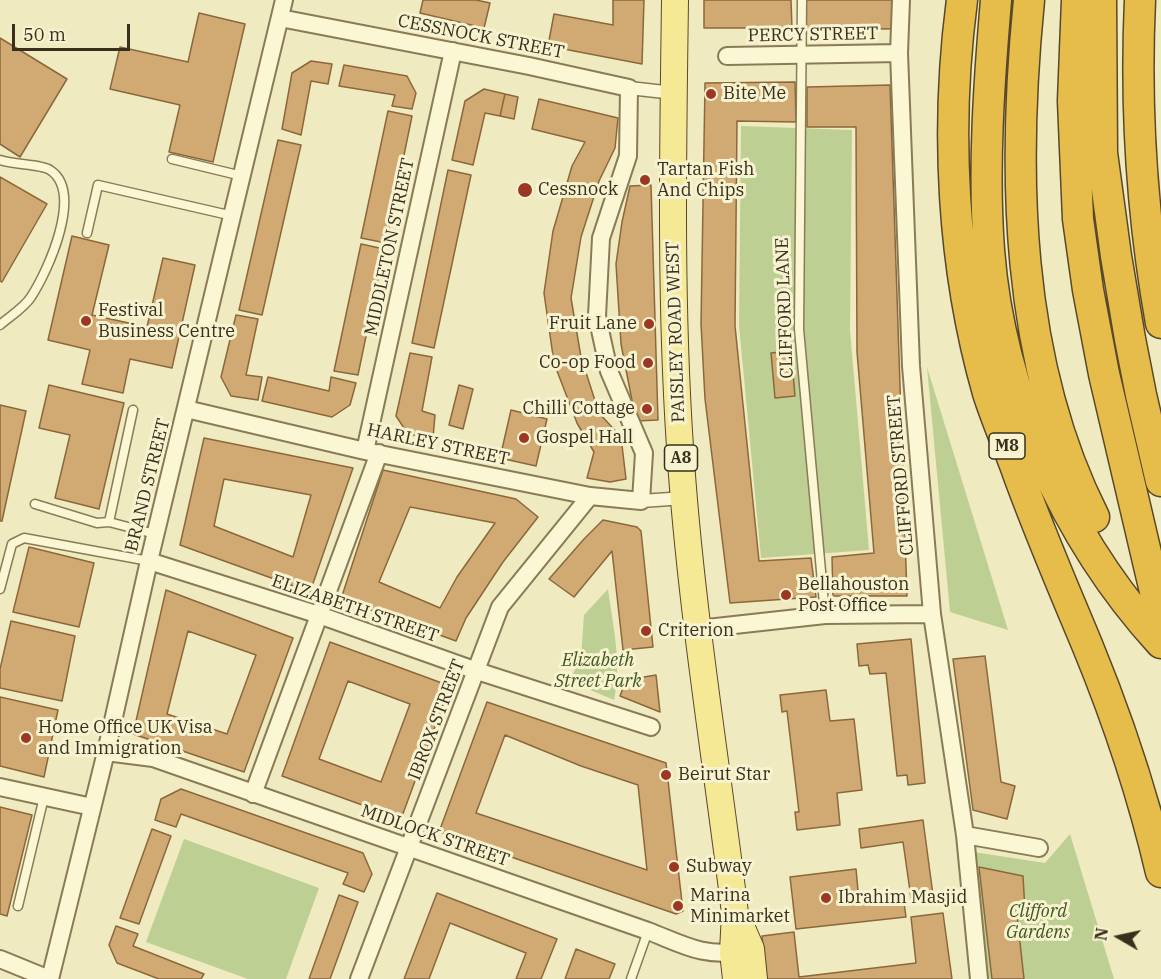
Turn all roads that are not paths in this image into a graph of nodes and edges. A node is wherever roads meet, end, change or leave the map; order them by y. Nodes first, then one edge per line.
1 (675, 0) edge
2 (802, 0) edge
3 (901, 0) edge
4 (962, 0) edge
5 (996, 0) edge
6 (1029, 0) edge
7 (1077, 0) edge
8 (1101, 0) edge
9 (1140, 0) edge
10 (281, 1) edge
11 (280, 18) junction
12 (453, 51) junction
13 (899, 53) junction
14 (802, 54) junction
15 (727, 56) dead end
16 (629, 88) junction
17 (674, 93) junction
18 (172, 159) dead end
19 (0, 160) edge
20 (243, 176) junction
21 (233, 216) junction
22 (87, 233) dead end
23 (1161, 323) edge
24 (0, 325) edge
25 (133, 410) dead end
26 (186, 410) junction
27 (372, 452) junction
28 (1161, 481) edge
29 (590, 496) junction
30 (685, 498) junction
31 (641, 501) junction
32 (35, 504) dead end
33 (109, 522) junction
34 (155, 534) junction
35 (149, 561) junction
36 (0, 589) edge
37 (932, 614) junction
38 (319, 615) junction
39 (825, 615) junction
40 (1161, 617) edge
41 (1161, 623) edge
42 (698, 629) junction
43 (1161, 643) edge
44 (477, 671) junction
45 (651, 727) dead end
46 (106, 752) junction
47 (0, 787) edge
48 (253, 794) junction
49 (44, 797) junction
50 (92, 807) junction
51 (965, 835) junction
52 (409, 847) junction
53 (1039, 848) dead end
54 (1161, 872) edge
55 (18, 906) dead end
56 (648, 931) junction
57 (742, 951) junction
58 (0, 960) edge
59 (50, 979) edge
60 (358, 979) edge
61 (632, 979) edge
62 (736, 979) edge
63 (754, 979) edge
64 (979, 979) edge

1 - 17 main road, PAISLEY ROAD WEST / A8
2 - 14 lane, CLIFFORD LANE
3 - 13 street, CLIFFORD STREET
4 - 54 highway, M8
5 - 43 highway, M8
6 - 41 highway
7 - 40 highway
8 - 28 highway
9 - 23 highway
10 - 11 street, BRAND STREET
11 - 12 street, CESSNOCK STREET
11 - 20 street, BRAND STREET
12 - 16 street, CESSNOCK STREET
12 - 27 street, MIDDLETON STREET
13 - 14 street, PERCY STREET
13 - 37 street, CLIFFORD STREET
14 - 15 street, PERCY STREET
14 - 39 lane, CLIFFORD LANE
16 - 17 street, CESSNOCK STREET
16 - 31 street
17 - 30 main road, PAISLEY ROAD WEST / A8
18 - 20 lane
19 - 24 lane
20 - 21 street, BRAND STREET
21 - 22 lane
21 - 26 street, BRAND STREET
25 - 33 lane
26 - 27 street, HARLEY STREET
26 - 34 street, BRAND STREET
27 - 29 street, HARLEY STREET
27 - 38 street, MIDDLETON STREET
29 - 31 street, HARLEY STREET
29 - 44 street, IBROX STREET
30 - 31 street, HARLEY STREET
30 - 42 main road, PAISLEY ROAD WEST / A8
32 - 33 lane
33 - 34 lane
34 - 35 street, BRAND STREET
35 - 36 lane
35 - 38 street, ELIZABETH STREET
35 - 46 street, BRAND STREET
37 - 39 street
37 - 51 street, CLIFFORD STREET
38 - 44 street, ELIZABETH STREET
38 - 48 street, MIDDLETON STREET
39 - 42 street
42 - 57 main road, PAISLEY ROAD WEST / A8
44 - 45 street, ELIZABETH STREET
44 - 52 street, IBROX STREET
46 - 48 street, MIDLOCK STREET
46 - 50 street, BRAND STREET
47 - 49 street
48 - 52 street, MIDLOCK STREET
49 - 50 street
49 - 55 lane
50 - 59 street, BRAND STREET
51 - 53 street
51 - 64 street, CLIFFORD STREET
52 - 56 street, MIDLOCK STREET
52 - 60 street, IBROX STREET
56 - 57 street, MIDLOCK STREET
56 - 61 lane
57 - 62 main road, PAISLEY ROAD WEST
57 - 63 main road, PAISLEY ROAD WEST
58 - 59 street

